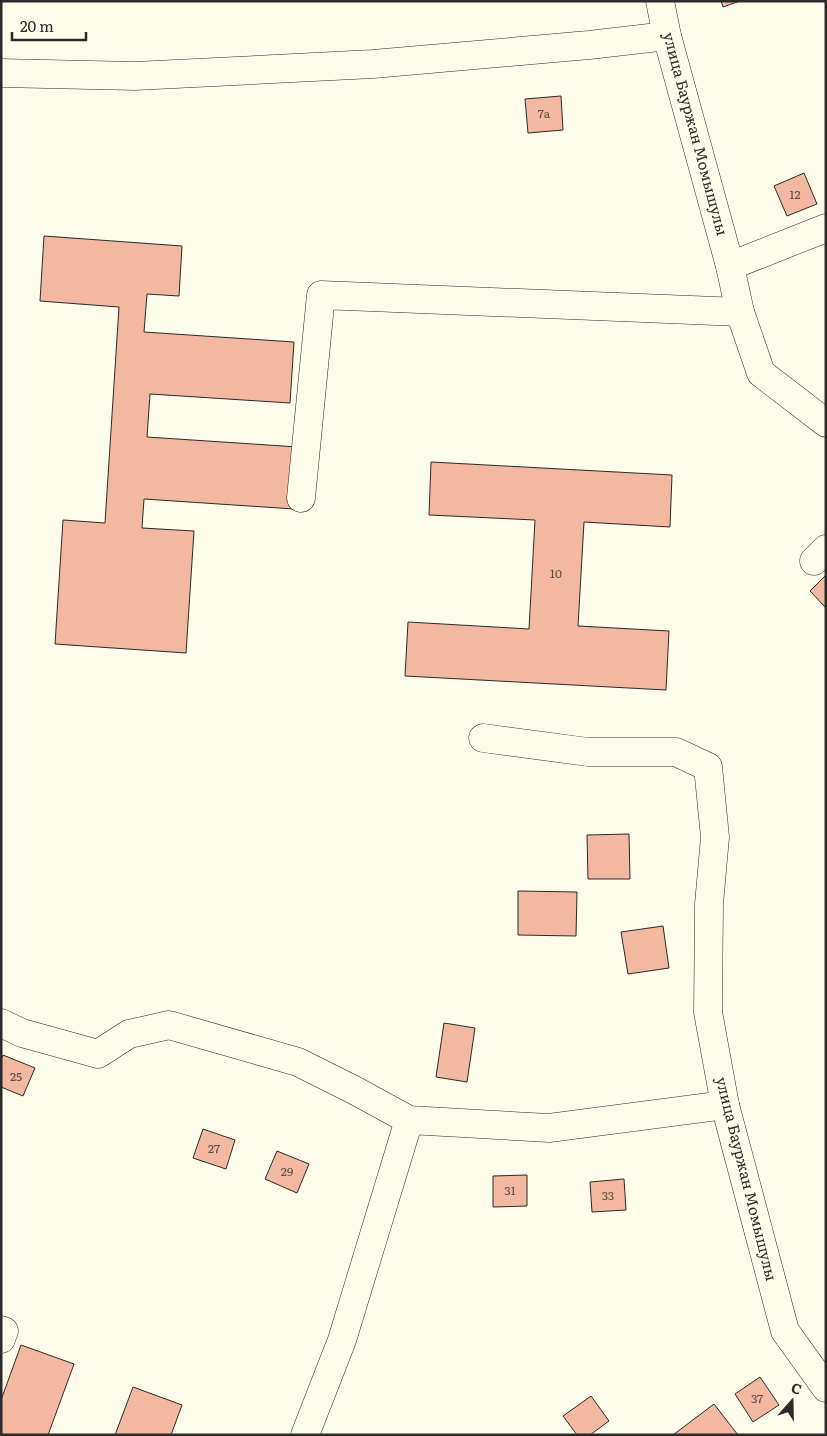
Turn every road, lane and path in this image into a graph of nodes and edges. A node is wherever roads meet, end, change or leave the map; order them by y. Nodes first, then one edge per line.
1 (660, 1) edge
2 (668, 36) junction
3 (1, 73) edge
4 (826, 228) edge
5 (730, 266) junction
6 (740, 312) junction
7 (826, 423) edge
8 (302, 498) dead end
9 (483, 738) dead end
10 (1, 1024) edge
11 (725, 1105) junction
12 (409, 1120) junction
13 (1, 1330) edge
14 (1, 1339) edge
15 (826, 1388) edge
16 (305, 1435) edge

1 - 2 street, улица Бауржан Момышулы
2 - 3 street
2 - 5 street, улица Бауржан Момышулы
4 - 5 street
5 - 6 street, улица Бауржан Момышулы
6 - 7 street, улица Бауржан Момышулы
6 - 8 street
9 - 11 street, улица Бауржан Момышулы
10 - 12 street
11 - 12 street
11 - 15 street, улица Бауржан Момышулы
12 - 16 street
13 - 14 street

